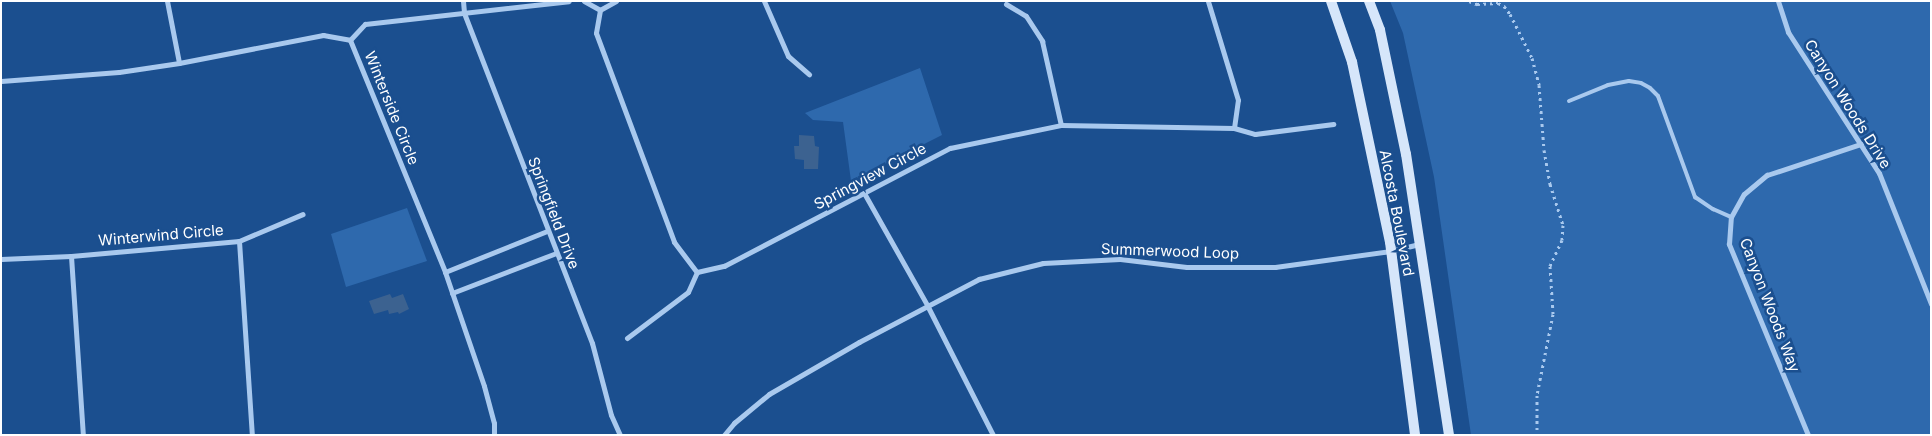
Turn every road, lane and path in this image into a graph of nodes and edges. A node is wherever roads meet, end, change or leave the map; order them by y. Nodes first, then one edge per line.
1 (168, 1) edge
2 (463, 1) edge
3 (569, 1) edge
4 (584, 1) edge
5 (616, 1) edge
6 (764, 1) edge
7 (1208, 1) edge
8 (1331, 1) edge
9 (1369, 1) edge
10 (1468, 1) edge
11 (1778, 1) edge
12 (1006, 4) dead end
13 (600, 10) junction
14 (464, 13) junction
15 (350, 40) junction
16 (180, 64) junction
17 (809, 74) dead end
18 (1, 81) edge
19 (1569, 102) dead end
20 (1333, 124) dead end
21 (1061, 125) junction
22 (1234, 128) junction
23 (1862, 144) junction
24 (864, 193) junction
25 (303, 214) dead end
26 (1731, 216) junction
27 (547, 230) junction
28 (239, 241) junction
29 (1420, 244) junction
30 (1391, 251) junction
31 (556, 253) junction
32 (71, 256) junction
33 (1, 259) edge
34 (445, 272) junction
35 (697, 272) junction
36 (452, 293) junction
37 (1931, 304) edge
38 (927, 305) junction
39 (627, 338) dead end
40 (83, 435) edge
41 (252, 435) edge
42 (494, 435) edge
43 (620, 435) edge
44 (724, 435) edge
45 (993, 435) edge
46 (1415, 435) edge
47 (1449, 435) edge
48 (1537, 435) edge
49 (1808, 435) edge

1 - 16 street
2 - 14 street, Springfield Drive
3 - 14 street
4 - 13 street
5 - 13 street
6 - 17 street
7 - 22 street
8 - 30 main road, Alcosta Boulevard
9 - 29 main road, Alcosta Boulevard
10 - 48 path
11 - 23 street, Canyon Woods Drive
12 - 21 street
13 - 35 street
14 - 15 street
14 - 27 street, Springfield Drive
15 - 16 street, Winterside Circle
15 - 34 street, Winterside Circle
16 - 18 street, Winterside Circle
19 - 26 lane
20 - 22 street, Springview Circle
21 - 22 street, Springview Circle
21 - 24 street, Springview Circle
23 - 26 street, Canyon Woods Way
23 - 37 street, Canyon Woods Drive
24 - 35 street, Springview Circle
24 - 38 street
25 - 28 street
26 - 49 street, Canyon Woods Way
27 - 31 street, Springfield Drive
27 - 34 street
28 - 32 street, Winterwind Circle
28 - 41 street, Winterwind Circle
29 - 30 street, Summerwood Loop
29 - 47 main road, Alcosta Boulevard
30 - 38 street, Summerwood Loop
30 - 46 main road, Alcosta Boulevard
31 - 36 street
31 - 43 street, Springfield Drive
32 - 33 street, Winterwind Circle
32 - 40 street
34 - 36 street, Winterside Circle
35 - 39 street
36 - 42 street, Winterside Circle
38 - 44 street, Summerwood Loop
38 - 45 street

